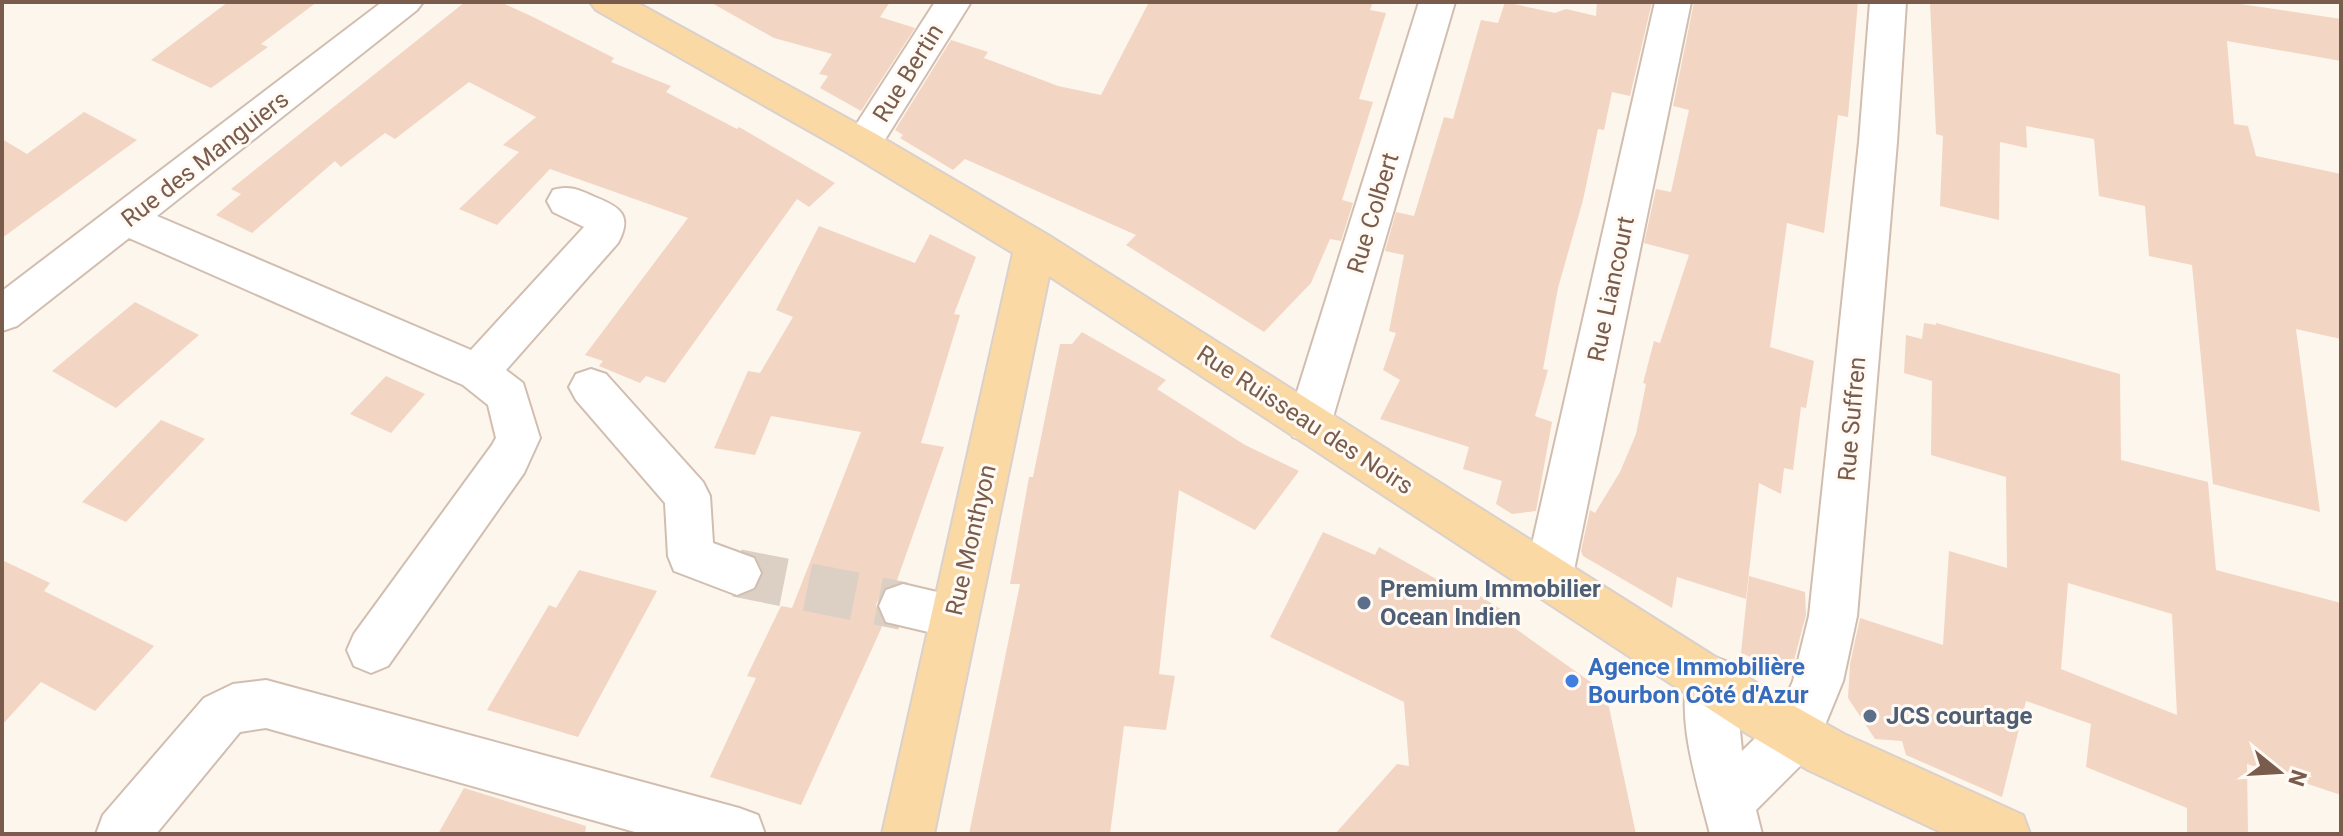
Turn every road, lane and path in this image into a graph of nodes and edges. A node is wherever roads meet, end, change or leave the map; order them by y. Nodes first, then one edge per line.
1 (405, 2) edge
2 (608, 2) edge
3 (953, 2) edge
4 (1437, 2) edge
5 (1673, 2) edge
6 (1888, 2) edge
7 (863, 144) junction
8 (567, 201) dead end
9 (127, 220) junction
10 (1034, 246) junction
11 (2, 314) edge
12 (478, 372) junction
13 (591, 387) dead end
14 (1309, 424) junction
15 (737, 573) tunnel mouth
16 (1549, 575) junction
17 (903, 606) tunnel mouth
18 (954, 616) junction
19 (371, 650) dead end
20 (1710, 679) junction
21 (1796, 734) junction
22 (1731, 818) edge
23 (122, 834) edge
24 (739, 834) edge
25 (908, 834) edge
26 (2004, 834) edge

1 - 9 street, Rue des Manguiers
2 - 7 main road, Rue Ruisseau des Noirs
3 - 7 street, Rue Bertin
4 - 14 street, Rue Colbert
5 - 16 street, Rue Liancourt
6 - 21 street, Rue Suffren
7 - 10 main road, Rue Ruisseau des Noirs
8 - 12 street
9 - 11 street, Rue des Manguiers
9 - 12 street
10 - 14 main road, Rue Ruisseau des Noirs
10 - 18 main road, Rue Monthyon
12 - 19 street
13 - 15 street
14 - 16 main road, Rue Ruisseau des Noirs
16 - 20 main road, Rue Ruisseau des Noirs
17 - 18 street
18 - 25 main road, Rue Monthyon
20 - 21 main road, Rue Ruisseau des Noirs
20 - 22 street
21 - 22 street, Rue Suffren
21 - 26 main road, Rue Ruisseau des Noirs
23 - 24 street

